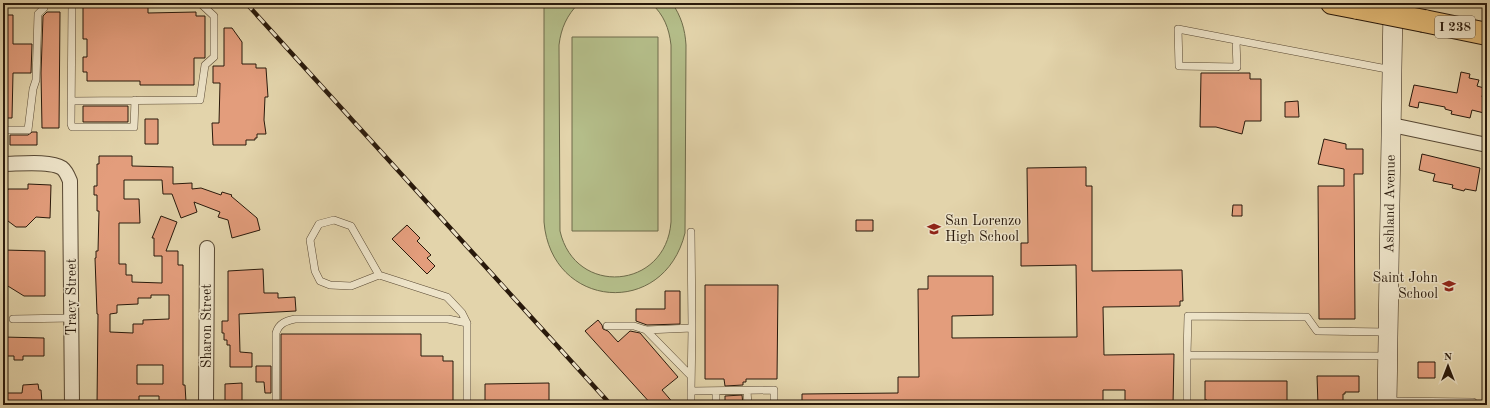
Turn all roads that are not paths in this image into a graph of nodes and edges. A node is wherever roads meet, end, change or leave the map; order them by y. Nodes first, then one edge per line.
1 (44, 3) edge
2 (72, 3) edge
3 (200, 3) edge
4 (1332, 3) edge
5 (1393, 3) edge
6 (1487, 34) edge
7 (1236, 41) junction
8 (1392, 70) junction
9 (135, 100) junction
10 (71, 101) junction
11 (1392, 125) junction
12 (3, 130) edge
13 (1487, 146) edge
14 (3, 164) edge
15 (691, 232) dead end
16 (207, 248) dead end
17 (380, 275) junction
18 (13, 318) dead end
19 (72, 318) junction
20 (467, 323) junction
21 (607, 326) dead end
22 (692, 328) junction
23 (646, 330) junction
24 (1388, 332) junction
25 (1187, 355) junction
26 (1388, 356) junction
27 (691, 376) junction
28 (716, 390) junction
29 (748, 390) junction
30 (691, 391) junction
31 (1387, 403) edge
32 (72, 405) edge
33 (206, 405) edge
34 (276, 405) edge
35 (467, 405) edge
36 (691, 405) edge
37 (716, 405) edge
38 (748, 405) edge
39 (774, 405) edge
40 (1187, 405) edge
41 (1473, 405) edge

1 - 12 lane
2 - 10 lane
3 - 9 lane
4 - 6 highway, I 238, bridge
5 - 8 street, Ashland Avenue
7 - 7 lane
7 - 8 lane
8 - 11 street, Ashland Avenue
9 - 10 lane
9 - 10 lane
11 - 13 street
11 - 24 street, Ashland Avenue
14 - 19 street, Tracy Street
15 - 22 lane
16 - 33 street, Sharon Street
17 - 17 lane
17 - 20 lane
18 - 19 lane
19 - 32 street, Tracy Street
20 - 34 lane
20 - 35 lane
21 - 23 lane
22 - 23 lane
22 - 27 lane
23 - 27 lane
24 - 25 lane
24 - 26 street, Ashland Avenue
25 - 26 lane
25 - 40 lane
26 - 31 street, Ashland Avenue
27 - 30 lane
28 - 29 lane
28 - 30 lane
28 - 37 lane
29 - 38 lane
29 - 39 lane
30 - 36 lane
31 - 41 lane

